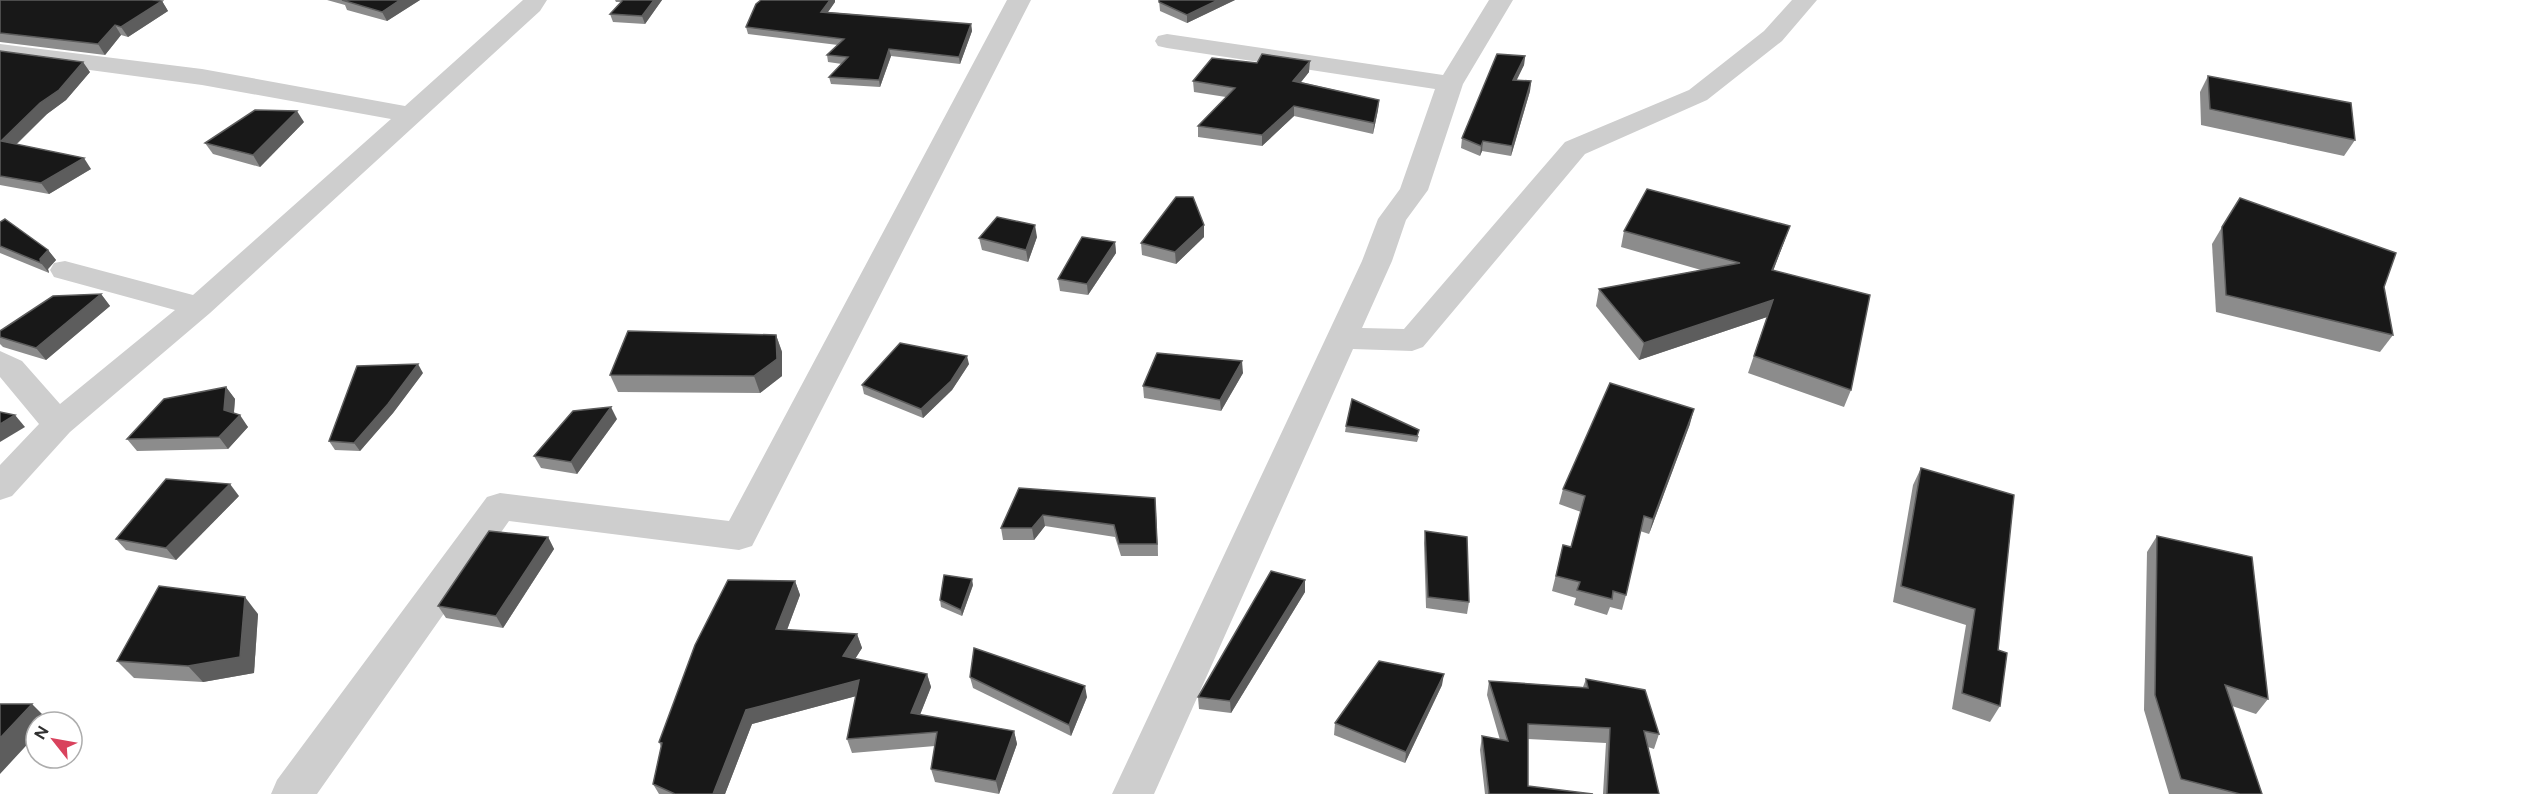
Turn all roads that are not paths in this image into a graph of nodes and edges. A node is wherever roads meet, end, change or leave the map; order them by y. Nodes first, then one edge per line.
1 (535, 0) edge
2 (1019, 0) edge
3 (1501, 0) edge
4 (1805, 0) edge
5 (1167, 41) dead end
6 (0, 51) edge
7 (1450, 84) junction
8 (412, 115) junction
9 (65, 270) dead end
10 (199, 306) junction
11 (1341, 338) junction
12 (0, 362) edge
13 (58, 423) junction
14 (0, 487) edge
15 (292, 794) edge
16 (1133, 794) edge

1 - 8 street
2 - 15 street
3 - 7 street
4 - 11 street
5 - 7 street
6 - 8 street
7 - 11 street
8 - 10 street
9 - 10 street
10 - 13 street
11 - 16 street
12 - 13 street
13 - 14 street

